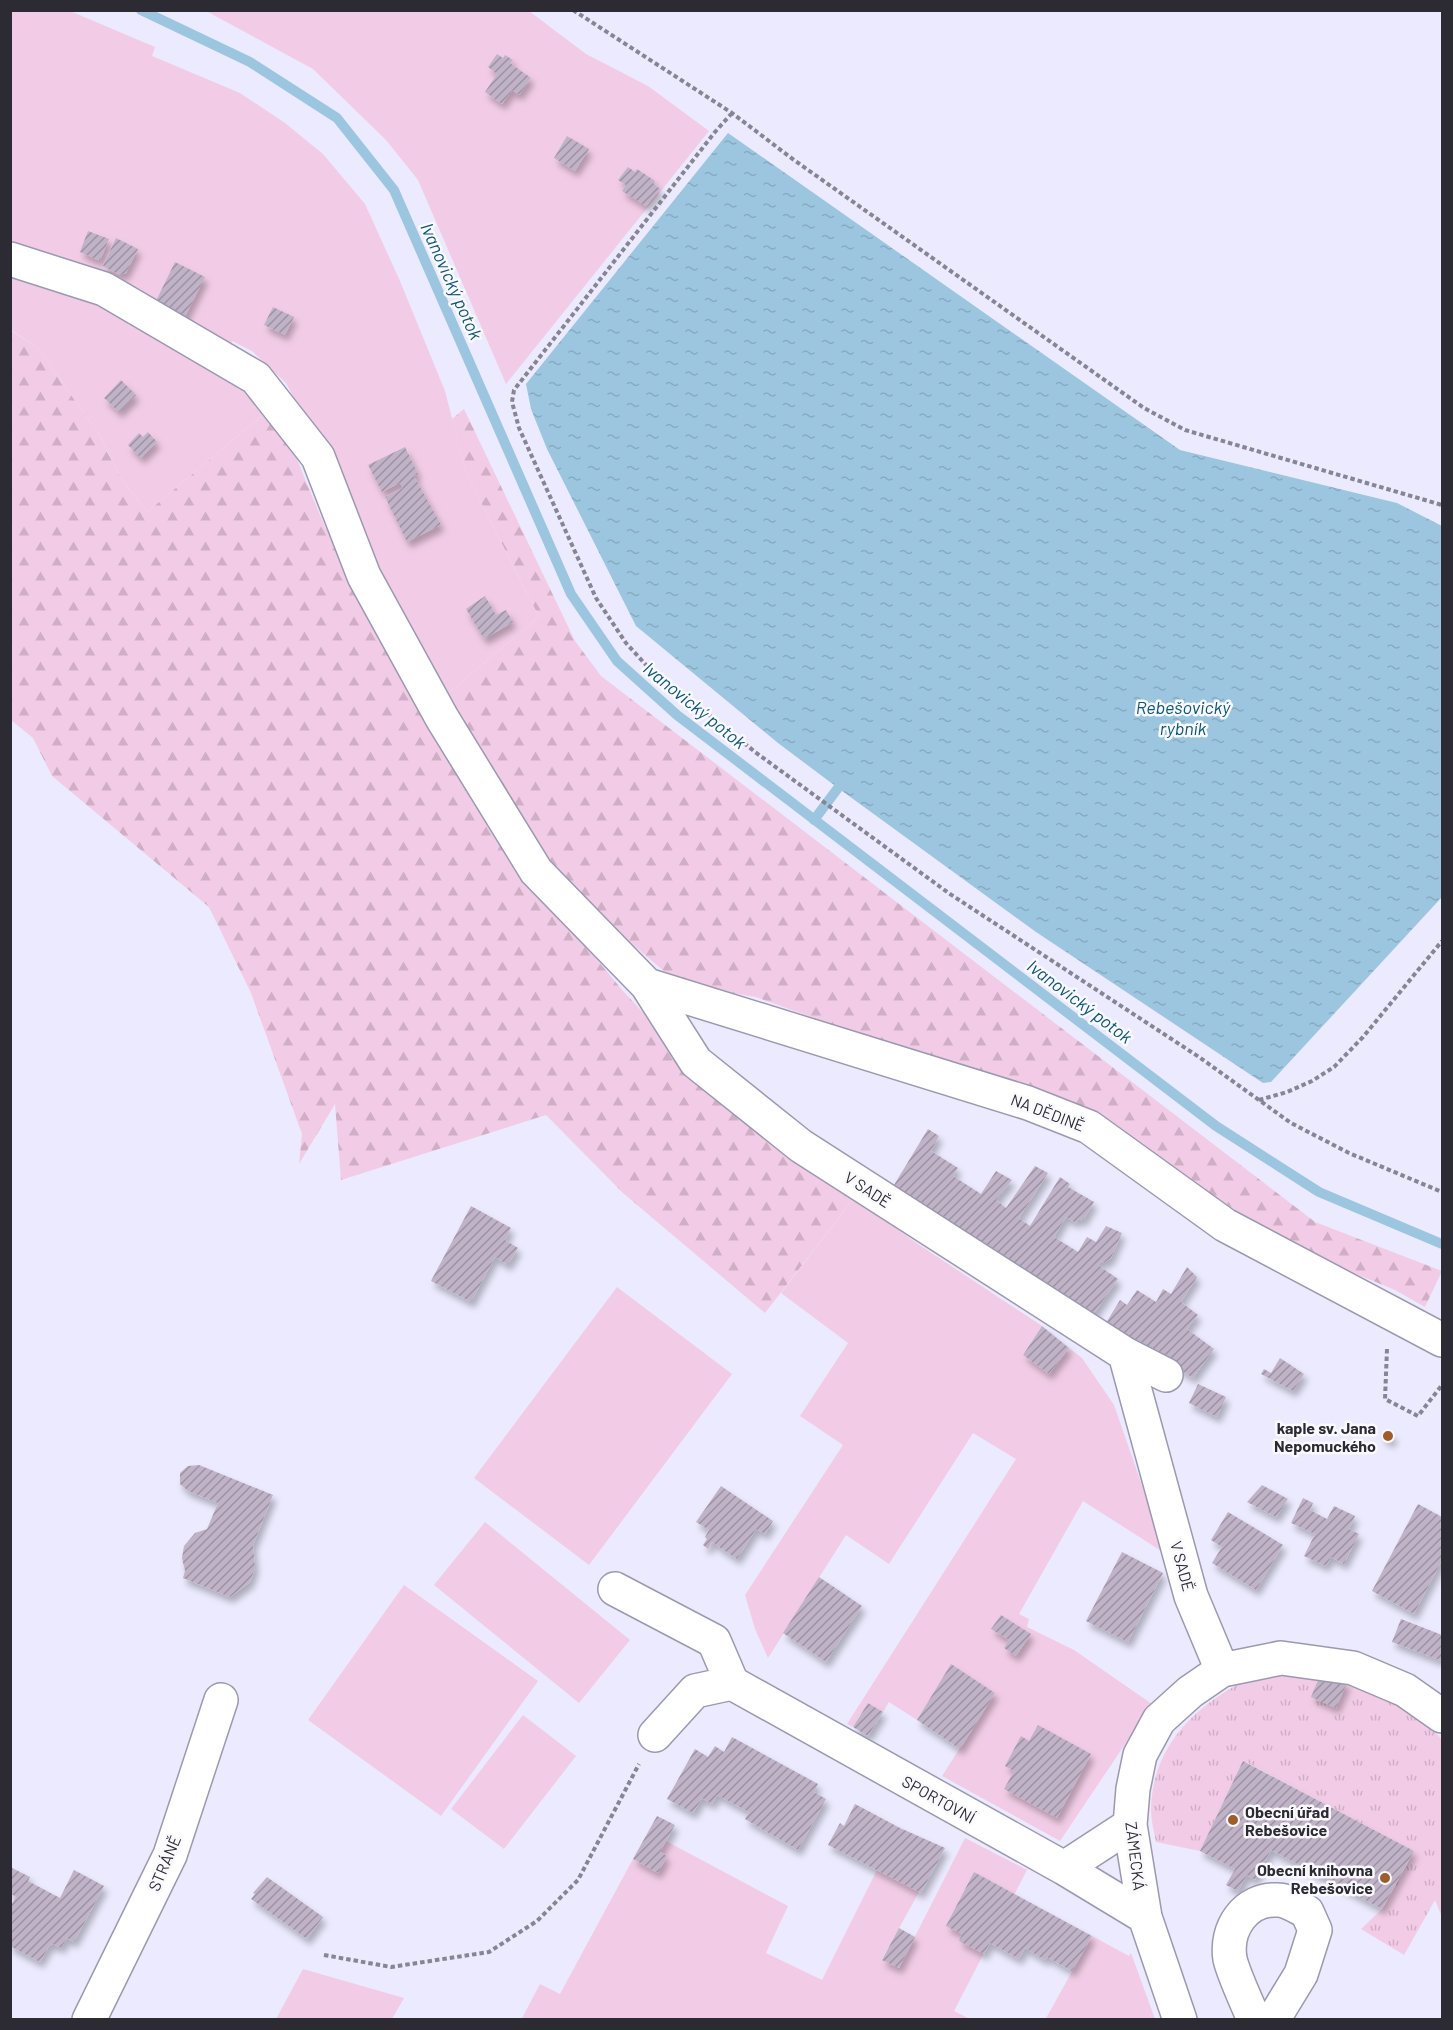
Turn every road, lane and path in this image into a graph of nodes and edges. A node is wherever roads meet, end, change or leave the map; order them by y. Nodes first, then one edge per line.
1 (573, 10) edge
2 (732, 113) junction
3 (10, 259) edge
4 (1443, 505) edge
5 (1443, 941) edge
6 (647, 985) junction
7 (1258, 1101) junction
8 (1443, 1192) edge
9 (1388, 1310) junction
10 (1443, 1340) edge
11 (1125, 1354) junction
12 (1166, 1375) dead end
13 (1443, 1386) edge
14 (615, 1589) dead end
15 (1222, 1670) junction
16 (732, 1683) junction
17 (221, 1700) dead end
18 (1443, 1716) edge
19 (655, 1735) joint
20 (1130, 1825) junction
21 (1064, 1868) junction
22 (1144, 1917) junction
23 (324, 1955) dead end
24 (89, 2019) edge
25 (1180, 2019) edge
26 (1254, 2019) edge
27 (1273, 2019) edge

1 - 2 path
2 - 4 path
2 - 7 path
3 - 6 street, V SADĚ
5 - 7 path
6 - 9 street, NA DĚDINĚ
6 - 11 street, V SADĚ
7 - 8 path
9 - 10 street, NA DĚDINĚ
9 - 13 path
11 - 12 street, V SADĚ
11 - 15 street, V SADĚ
14 - 16 street
15 - 18 street, ZÁMECKÁ
15 - 20 street, ZÁMECKÁ
16 - 19 street
16 - 21 street, SPORTOVNÍ
17 - 24 street, STRÁNĚ
19 - 23 path
20 - 21 street
20 - 22 street, ZÁMECKÁ
21 - 22 street, SPORTOVNÍ
22 - 25 street, ZÁMECKÁ
26 - 27 street

